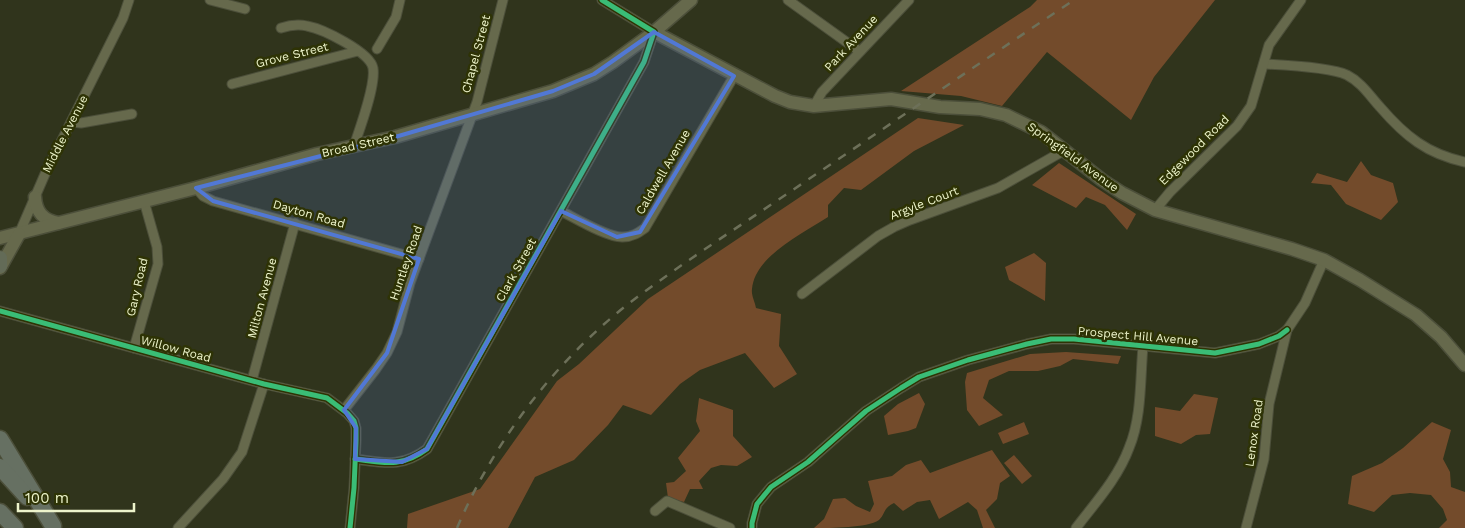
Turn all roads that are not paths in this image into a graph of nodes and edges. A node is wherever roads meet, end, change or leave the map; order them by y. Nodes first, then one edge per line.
1 (129, 0) edge
2 (210, 0) edge
3 (400, 0) edge
4 (504, 0) edge
5 (602, 0) edge
6 (691, 0) edge
7 (788, 0) edge
8 (909, 0) edge
9 (1301, 0) edge
10 (245, 9) dead end
11 (281, 28) dead end
12 (654, 32) junction
13 (377, 49) dead end
14 (358, 51) junction
15 (859, 51) junction
16 (1264, 64) junction
17 (734, 76) junction
18 (232, 84) dead end
19 (814, 106) junction
20 (132, 114) dead end
21 (473, 114) junction
22 (72, 122) junction
23 (354, 146) junction
24 (1065, 150) junction
25 (1465, 162) edge
26 (196, 188) junction
27 (35, 197) junction
28 (144, 201) junction
29 (1155, 210) junction
30 (561, 211) junction
31 (58, 223) junction
32 (295, 223) junction
33 (19, 234) junction
34 (0, 238) edge
35 (0, 258) edge
36 (419, 259) junction
37 (1324, 260) junction
38 (0, 267) edge
39 (802, 294) dead end
40 (0, 311) edge
41 (1287, 330) junction
42 (1143, 346) junction
43 (134, 348) junction
44 (1465, 365) edge
45 (252, 380) junction
46 (264, 384) junction
47 (344, 410) junction
48 (0, 439) edge
49 (355, 459) junction
50 (0, 467) edge
51 (655, 511) dead end
52 (0, 512) edge
53 (54, 527) edge
54 (15, 528) edge
55 (178, 528) edge
56 (350, 528) edge
57 (730, 528) edge
58 (752, 528) edge
59 (1076, 528) edge
60 (1246, 528) edge

1 - 22 street, Middle Avenue
2 - 10 street
3 - 13 street
4 - 21 street, Chapel Street
5 - 12 street, Springfield Avenue
6 - 12 main road, Broad Street
7 - 15 street
8 - 15 street, Park Avenue
9 - 16 street, Edgewood Road
11 - 14 street
12 - 17 main road, Springfield Avenue
12 - 21 main road, Broad Street
12 - 30 street, Clark Street
14 - 18 street, Grove Street
14 - 23 street
15 - 19 street, Park Avenue
16 - 25 street
16 - 29 street, Edgewood Road
17 - 19 main road, Springfield Avenue
17 - 30 street, Caldwell Avenue
19 - 24 main road, Springfield Avenue
20 - 22 street
21 - 23 main road, Broad Street
21 - 36 street, Huntley Road
22 - 27 street, Middle Avenue
23 - 26 main road, Broad Street
24 - 29 main road, Springfield Avenue
24 - 39 street, Argyle Court
26 - 28 main road, Broad Street
26 - 32 street, Dayton Road
27 - 31 main road
27 - 33 street, Middle Avenue
28 - 31 main road, Broad Street
28 - 43 street, Gary Road
29 - 37 main road, Springfield Avenue
30 - 49 street, Clark Street
31 - 33 main road, Broad Street
32 - 36 street, Dayton Road
32 - 45 street, Milton Avenue
33 - 34 main road, Broad Street
33 - 38 main road, Middle Avenue
35 - 38 main road
36 - 47 street, Huntley Road
37 - 41 street, Lenox Road
37 - 44 main road, Springfield Avenue
40 - 43 street, Willow Road
41 - 42 street, Prospect Hill Avenue
41 - 60 street, Lenox Road
42 - 58 street, Prospect Hill Avenue
42 - 59 street
43 - 45 street, Willow Road
45 - 46 street, Willow Road
46 - 47 street, Willow Road
46 - 55 street
47 - 49 street
48 - 53 highway
49 - 56 street
50 - 53 highway
51 - 57 street
52 - 54 highway

